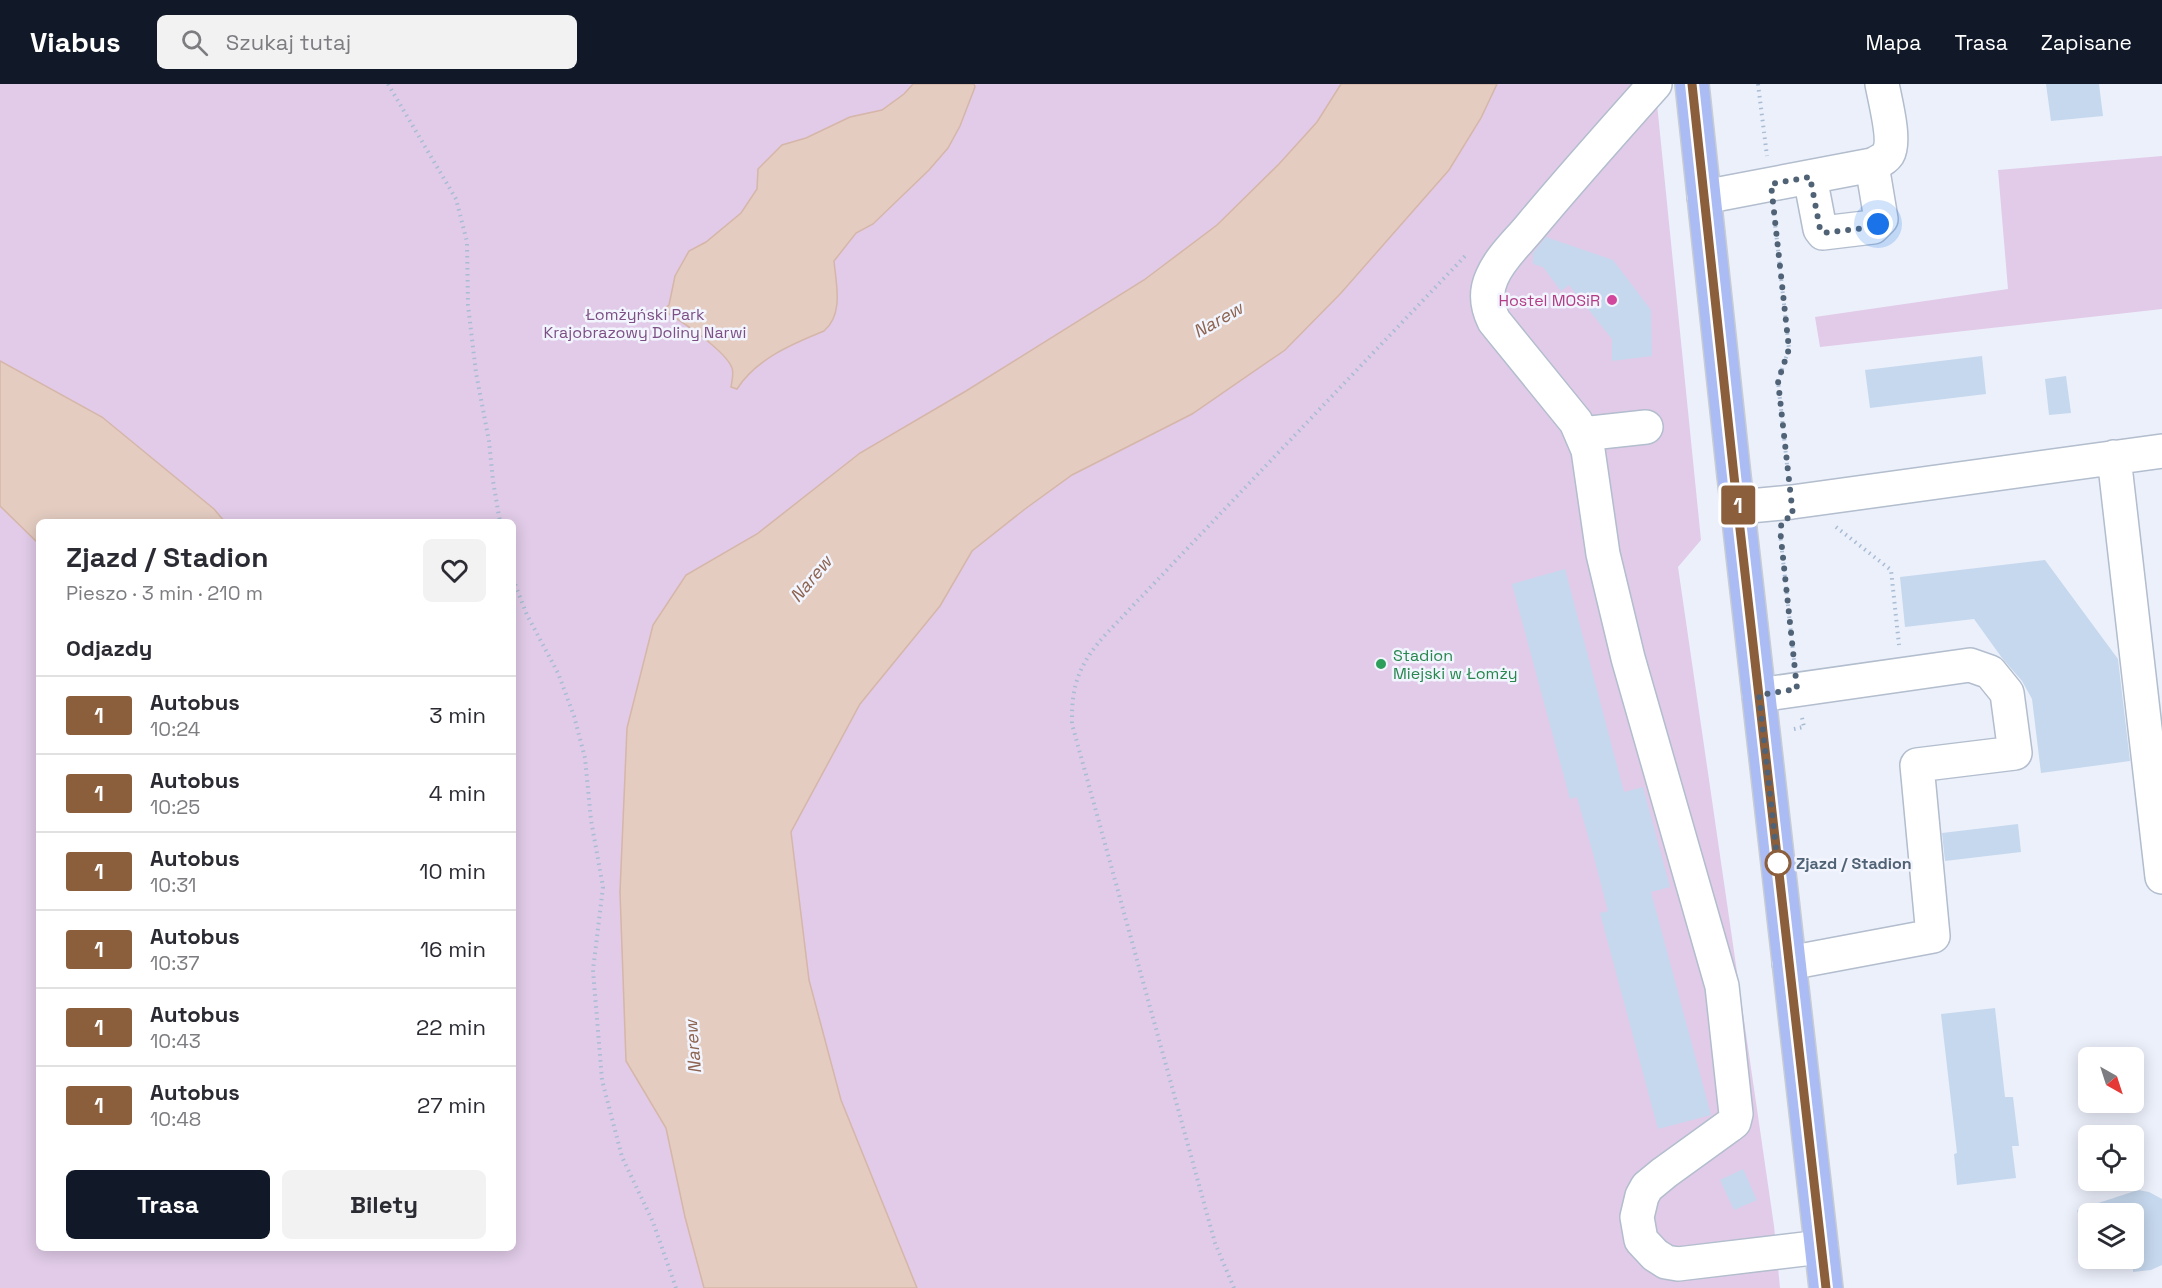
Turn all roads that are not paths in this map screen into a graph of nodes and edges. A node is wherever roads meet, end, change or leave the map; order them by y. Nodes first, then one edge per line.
1 (1655, 84) edge
2 (1692, 84) edge
3 (1882, 84) edge
4 (1872, 165) junction
5 (1810, 177) junction
6 (1704, 197) junction
7 (1646, 427) dead end
8 (1582, 434) junction
9 (2162, 451) edge
10 (2114, 457) junction
11 (1738, 507) junction
12 (1759, 695) junction
13 (2162, 878) edge
14 (1789, 963) junction
15 (1821, 1246) junction
16 (1826, 1288) edge

1 - 8 lane
2 - 6 main road
3 - 4 lane
4 - 5 lane
4 - 5 lane
5 - 6 lane
6 - 11 main road
7 - 8 lane
8 - 15 lane
9 - 10 lane
10 - 11 lane
10 - 13 lane
11 - 12 main road
12 - 14 main road
12 - 14 lane
14 - 15 main road
15 - 16 main road

